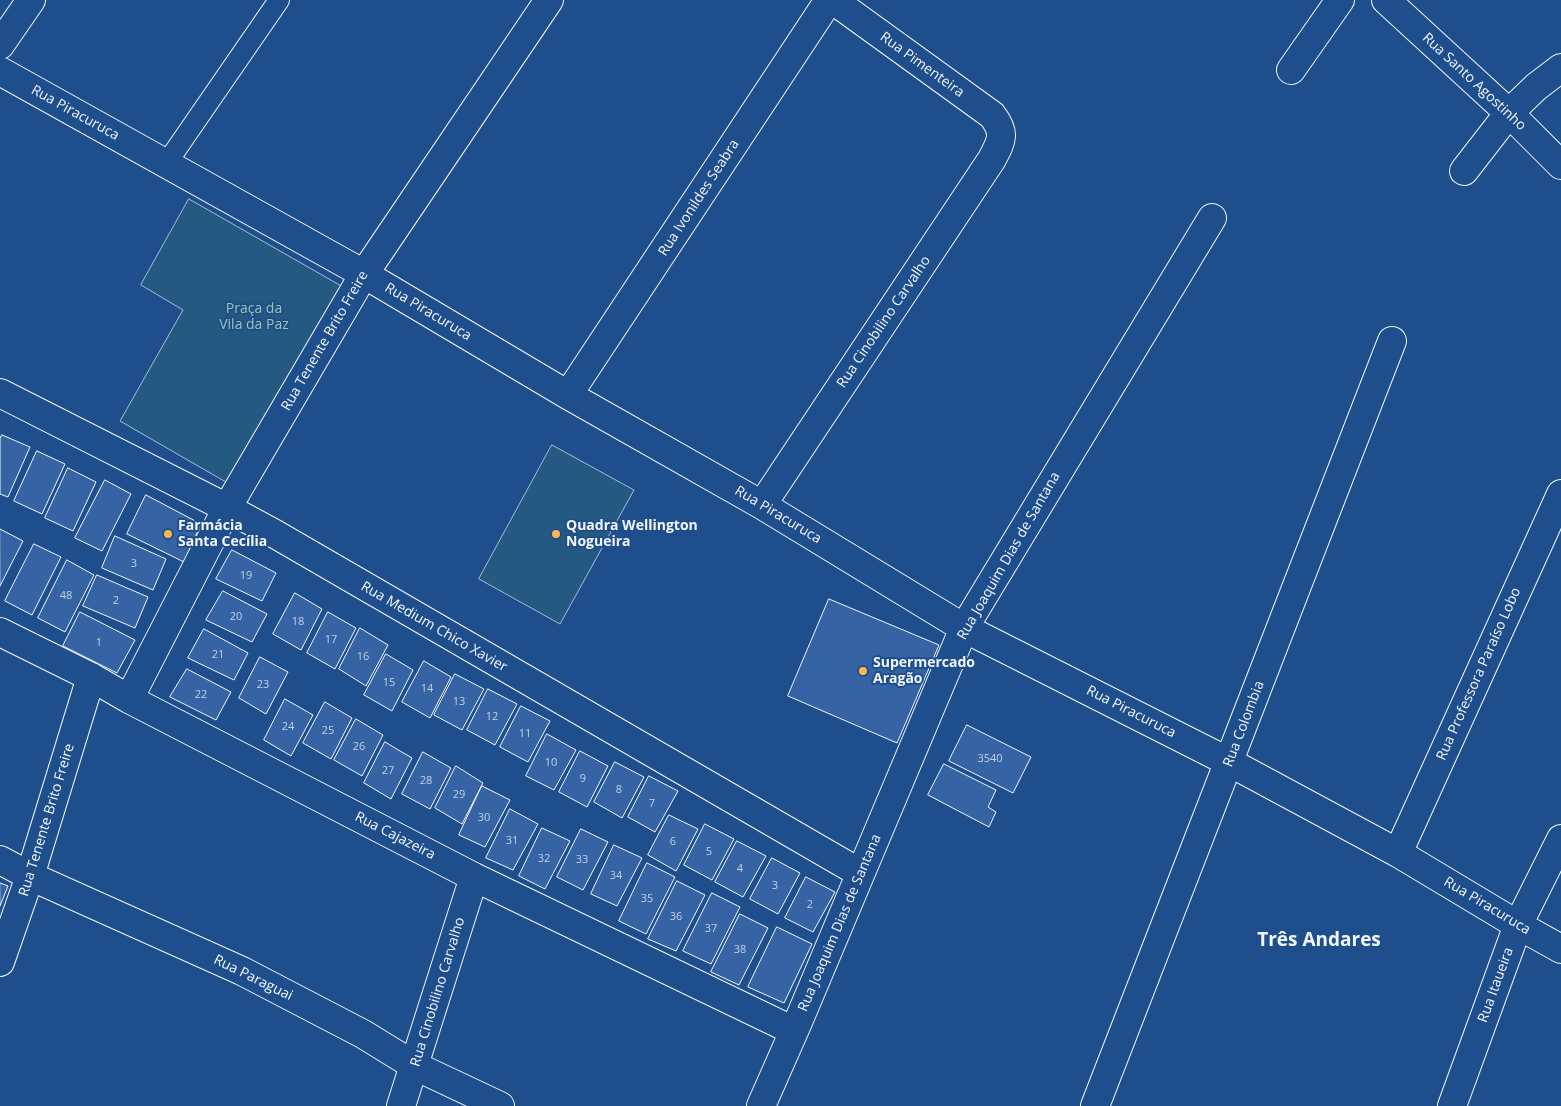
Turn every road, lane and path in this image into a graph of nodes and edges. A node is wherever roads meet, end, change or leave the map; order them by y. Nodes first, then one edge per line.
1 (31, 0) edge
2 (279, 0) edge
3 (549, 0) edge
4 (829, 0) edge
5 (833, 0) edge
6 (1340, 0) edge
7 (1386, 0) edge
8 (0, 45) edge
9 (1561, 68) edge
10 (1291, 70) dead end
11 (0, 71) edge
12 (1509, 113) junction
13 (1001, 137) joint
14 (166, 164) junction
15 (1561, 164) edge
16 (1464, 171) dead end
17 (1212, 218) dead end
18 (364, 274) junction
19 (1392, 341) dead end
20 (0, 393) edge
21 (568, 395) junction
22 (1561, 494) edge
23 (762, 505) junction
24 (227, 508) junction
25 (964, 628) junction
26 (0, 632) edge
27 (91, 677) junction
28 (129, 699) junction
29 (1229, 762) junction
30 (1561, 839) edge
31 (1398, 853) junction
32 (0, 860) edge
33 (860, 873) junction
34 (30, 876) junction
35 (474, 877) junction
36 (1518, 925) junction
37 (1561, 949) edge
38 (0, 962) edge
39 (794, 1031) junction
40 (415, 1066) junction
41 (401, 1106) edge
42 (500, 1106) edge
43 (761, 1106) edge
44 (1095, 1106) edge
45 (1452, 1106) edge

1 - 8 street
2 - 14 street
3 - 18 street, Rua Tenente Brito Freire
4 - 21 street, Rua Ivonildes Seabra
5 - 13 street, Rua Pimenteira
6 - 10 street
7 - 12 street, Rua Santo Agostinho
9 - 12 street
11 - 14 street, Rua Piracuruca
12 - 15 street, Rua Santo Agostinho
12 - 16 street
13 - 23 street, Rua Cinobilino Carvalho
14 - 18 street, Rua Piracuruca
17 - 25 street, Rua Joaquim Dias de Santana
18 - 21 street, Rua Piracuruca
18 - 24 street, Rua Tenente Brito Freire
19 - 29 street, Rua Colombia
20 - 24 street, Rua Medium Chico Xavier
21 - 23 street, Rua Piracuruca
22 - 31 street, Rua Professora Paraíso Lobo
23 - 25 street, Rua Piracuruca
24 - 28 street, Rua Tenente Brito Freire
24 - 33 street, Rua Medium Chico Xavier
25 - 29 street, Rua Piracuruca
25 - 33 street, Rua Joaquim Dias de Santana
26 - 27 street, Rua Cajazeira
27 - 28 street, Rua Cajazeira
27 - 34 street, Rua Tenente Brito Freire
28 - 35 street, Rua Cajazeira
29 - 31 street, Rua Piracuruca
29 - 44 street, Rua Colombia
30 - 36 street, Rua Itaueira
31 - 36 street, Rua Piracuruca
32 - 34 street, Rua Paraguai
33 - 39 street, Rua Joaquim Dias de Santana
34 - 38 street, Rua Tenente Brito Freire
34 - 40 street, Rua Paraguai
35 - 39 street, Rua Cajazeira
35 - 40 street, Rua Cinobilino Carvalho
36 - 37 street, Rua Piracuruca
36 - 45 street, Rua Itaueira
39 - 43 street, Rua Joaquim Dias de Santana
40 - 41 street, Rua Cinobilino Carvalho
40 - 42 street, Rua Paraguai

